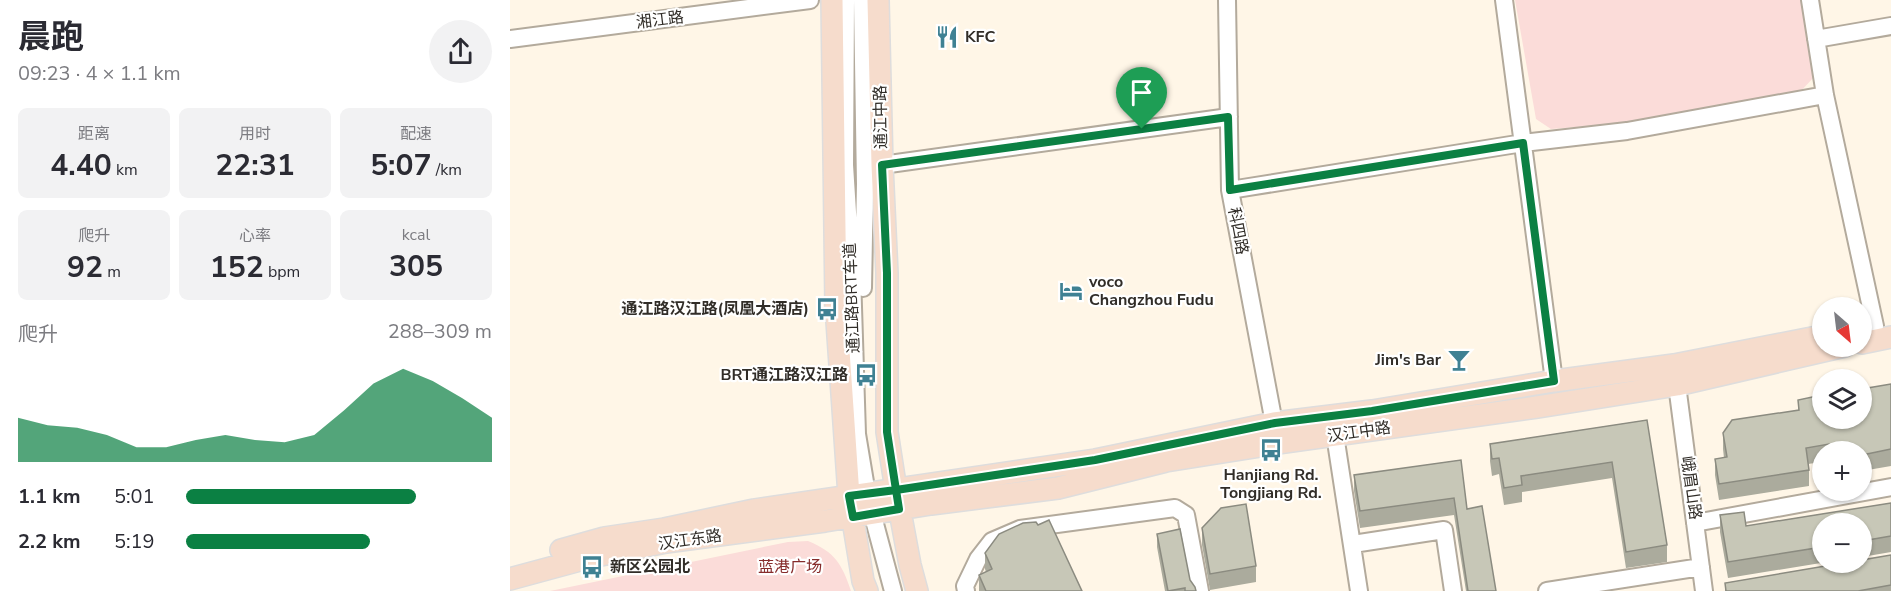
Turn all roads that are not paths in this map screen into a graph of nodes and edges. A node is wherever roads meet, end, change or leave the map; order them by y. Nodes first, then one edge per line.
1 (810, 0) edge
2 (832, 0) edge
3 (846, 0) edge
4 (862, 0) edge
5 (878, 0) edge
6 (1227, 0) edge
7 (1504, 0) edge
8 (1810, 0) edge
9 (1891, 26) edge
10 (510, 39) edge
11 (1816, 39) junction
12 (1826, 95) junction
13 (1228, 117) junction
14 (1523, 143) junction
15 (845, 165) junction
16 (882, 165) junction
17 (1230, 190) junction
18 (1880, 329) edge
19 (1812, 338) edge
20 (1812, 354) edge
21 (1554, 381) junction
22 (1677, 385) junction
23 (1275, 423) junction
24 (1335, 435) junction
25 (1891, 487) edge
26 (874, 503) junction
27 (1695, 522) junction
28 (1353, 544) junction
29 (510, 565) edge
30 (1701, 567) junction
31 (510, 579) edge
32 (867, 591) edge
33 (893, 591) edge
34 (900, 591) edge
35 (917, 591) edge
36 (966, 591) edge
37 (1200, 591) edge
38 (1359, 591) edge
39 (1453, 591) edge
40 (1547, 591) edge
41 (1704, 591) edge

1 - 10 street, 湘江路
2 - 15 street
2 - 26 main road, 通江中路
3 - 15 street, 通江路BRT车道
4 - 26 street, 通江路BRT车道
5 - 16 main road, 通江中路
6 - 13 street, 科四路
7 - 14 street
8 - 11 street
9 - 11 street
11 - 12 street
12 - 14 street
12 - 18 street
13 - 16 street
13 - 17 street, 科四路
14 - 17 street
14 - 21 street
15 - 26 street, 通江路BRT车道
16 - 26 main road, 通江中路
17 - 23 street, 科四路
19 - 21 main road, 汉江中路
20 - 22 main road, 汉江中路
21 - 23 main road, 汉江中路
22 - 24 main road, 汉江中路
22 - 27 street, 峨眉山路
23 - 26 main road, 汉江中路
24 - 26 main road, 汉江中路
24 - 28 street
25 - 27 street
26 - 29 main road, 汉江东路
26 - 31 main road, 汉江东路
26 - 32 main road
26 - 33 street, 通江路BRT车道
26 - 34 street, 通江路BRT车道
26 - 35 main road, 通江中路
27 - 30 street, 峨眉山路
28 - 38 street
28 - 39 street
30 - 40 street
30 - 41 street, 峨眉山路
36 - 37 street

